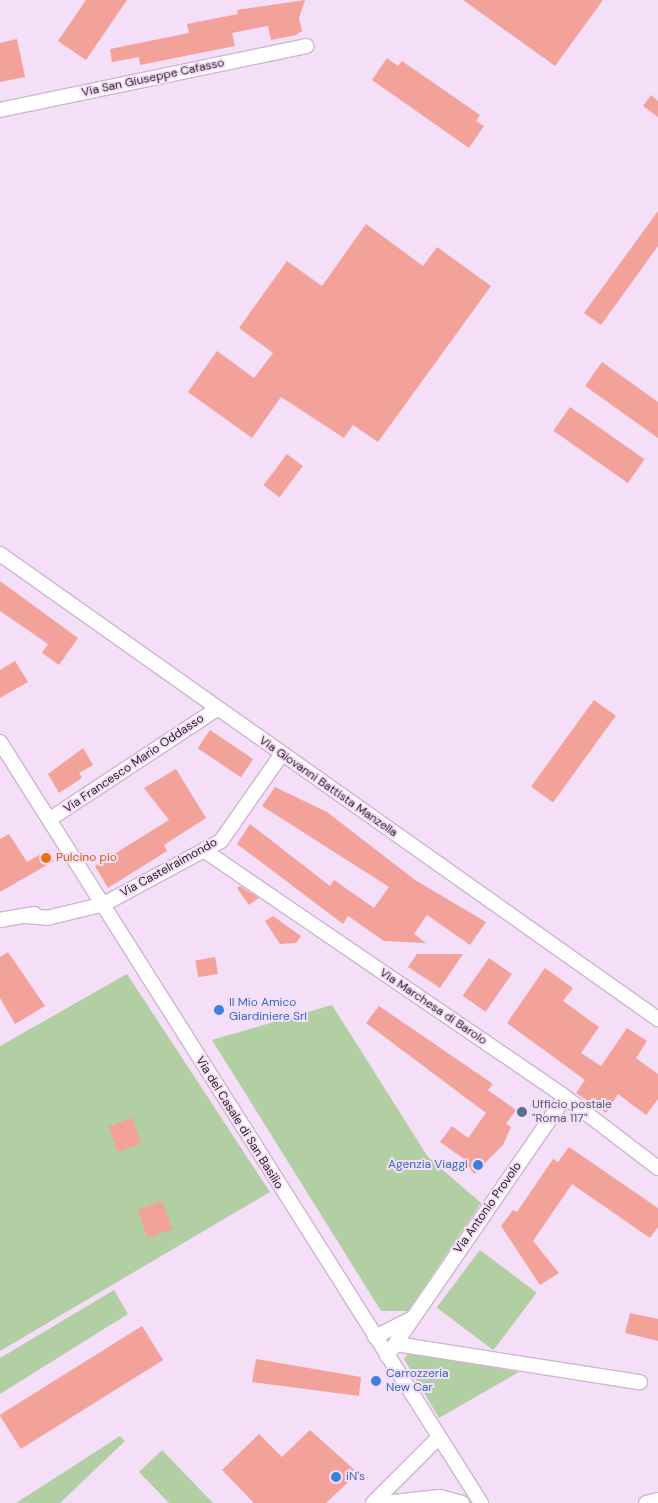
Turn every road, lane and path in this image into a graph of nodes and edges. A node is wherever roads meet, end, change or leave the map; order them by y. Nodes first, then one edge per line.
1 (306, 46) dead end
2 (0, 110) edge
3 (0, 554) edge
4 (217, 709) junction
5 (0, 742) edge
6 (282, 755) junction
7 (50, 819) junction
8 (205, 851) junction
9 (104, 904) junction
10 (0, 920) edge
11 (658, 1019) edge
12 (565, 1097) junction
13 (658, 1168) edge
14 (412, 1319) junction
15 (375, 1336) junction
16 (396, 1344) junction
17 (388, 1356) junction
18 (640, 1382) dead end
19 (438, 1438) junction
20 (658, 1500) edge
21 (373, 1503) edge
22 (384, 1503) edge
23 (462, 1503) edge
24 (481, 1503) edge
25 (646, 1503) edge

1 - 2 street, Via San Giuseppe Cafasso
3 - 4 street, Via Giovanni Battista Manzella
4 - 6 street, Via Giovanni Battista Manzella
4 - 7 street, Via Francesco Mario Oddasso
5 - 7 street, Via del Casale di San Basilio
6 - 8 street, Via Castelraimondo
6 - 11 street, Via Giovanni Battista Manzella
7 - 9 street, Via del Casale di San Basilio
8 - 9 street, Via Castelraimondo
8 - 12 street, Via Marchesa di Barolo
9 - 10 street, Via Castelraimondo
9 - 15 street, Via del Casale di San Basilio
12 - 13 street, Via Marchesa di Barolo
12 - 14 street, Via Antonio Provolo
14 - 15 street
14 - 16 street, Via Antonio Provolo
15 - 17 street, Via del Casale di San Basilio
16 - 17 street, Via Antonio Provolo
16 - 18 street
17 - 19 street, Via del Casale di San Basilio
19 - 21 street
19 - 24 street, Via del Casale di San Basilio
20 - 25 street
22 - 23 street

